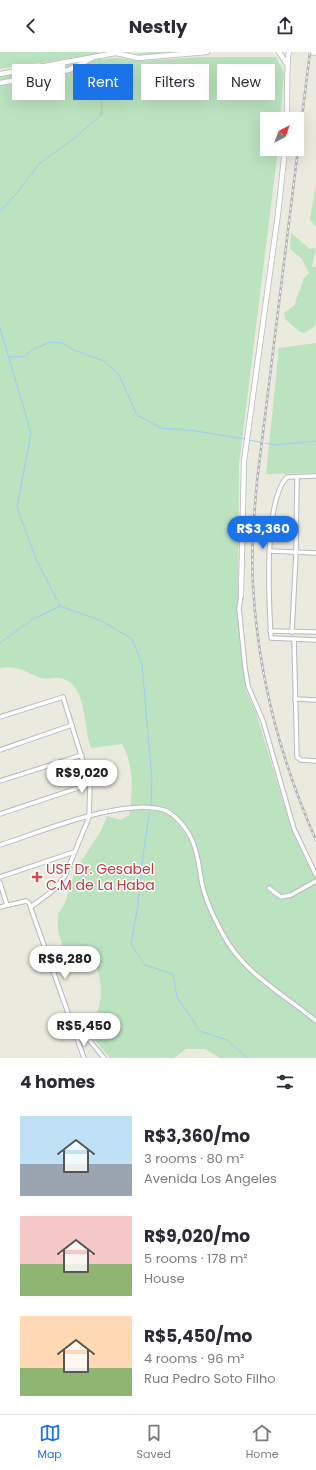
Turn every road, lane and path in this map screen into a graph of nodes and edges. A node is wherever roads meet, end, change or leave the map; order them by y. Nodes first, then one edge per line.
1 (207, 52) edge
2 (279, 52) edge
3 (288, 52) edge
4 (312, 52) edge
5 (119, 53) edge
6 (316, 53) edge
7 (94, 57) junction
8 (288, 66) junction
9 (0, 74) edge
10 (0, 83) edge
11 (287, 112) edge
12 (284, 156) edge
13 (316, 476) edge
14 (297, 477) junction
15 (270, 551) junction
16 (316, 552) edge
17 (296, 553) junction
18 (241, 596) joint
19 (270, 631) junction
20 (292, 632) junction
21 (316, 632) edge
22 (294, 639) junction
23 (316, 640) edge
24 (295, 699) junction
25 (316, 700) edge
26 (0, 717) edge
27 (72, 726) junction
28 (0, 750) edge
29 (82, 755) junction
30 (316, 761) edge
31 (0, 781) edge
32 (90, 784) junction
33 (0, 814) edge
34 (89, 817) junction
35 (0, 845) edge
36 (74, 852) junction
37 (316, 875) edge
38 (0, 877) edge
39 (316, 881) edge
40 (0, 883) edge
41 (269, 888) dead end
42 (7, 905) junction
43 (0, 907) edge
44 (31, 907) junction
45 (316, 1021) edge
46 (73, 1025) junction
47 (84, 1058) edge
48 (104, 1058) edge

1 - 5 street
2 - 3 street
2 - 8 street
3 - 8 street
4 - 6 street
5 - 7 street
7 - 9 street
7 - 10 street
8 - 11 street
12 - 18 street
13 - 14 street
14 - 15 street
14 - 17 street
15 - 17 street
15 - 19 street
16 - 17 street
17 - 20 street
18 - 37 street
19 - 20 street
19 - 22 street
20 - 21 street
22 - 23 street
22 - 24 street
24 - 25 street
24 - 30 street
26 - 27 street
27 - 28 street
27 - 29 street
29 - 31 street
29 - 32 street
32 - 33 street
32 - 34 street
34 - 35 street
34 - 36 street
34 - 45 street
36 - 38 street
36 - 44 street
39 - 41 street
40 - 42 street
42 - 43 street
42 - 44 street
44 - 46 street
46 - 47 street
46 - 48 street

